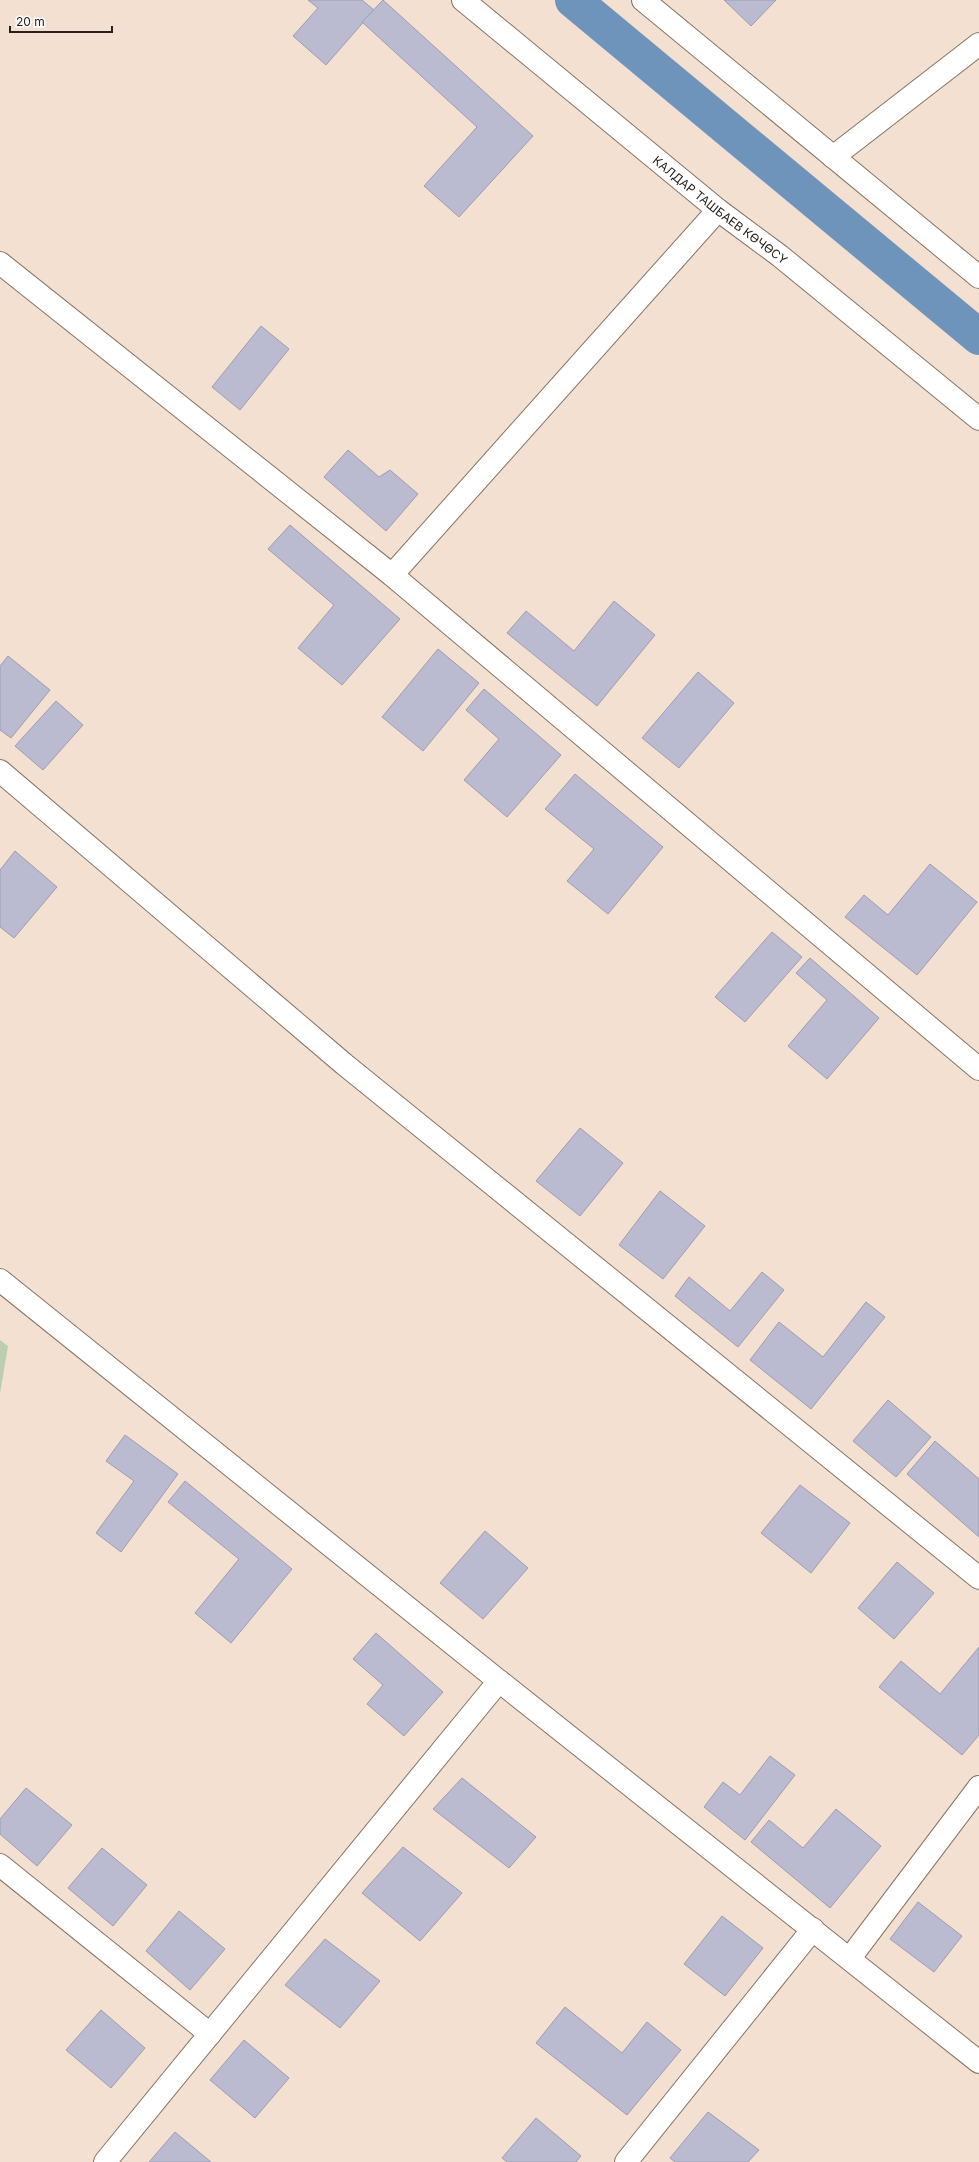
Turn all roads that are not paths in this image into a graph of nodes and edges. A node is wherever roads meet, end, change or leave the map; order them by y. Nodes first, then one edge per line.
1 (463, 0) edge
2 (643, 0) edge
3 (979, 44) edge
4 (834, 157) junction
5 (718, 210) junction
6 (0, 263) edge
7 (979, 277) edge
8 (979, 419) edge
9 (392, 574) junction
10 (0, 771) edge
11 (979, 1069) edge
12 (0, 1280) edge
13 (979, 1578) edge
14 (499, 1681) junction
15 (979, 1787) edge
16 (0, 1865) edge
17 (813, 1930) junction
18 (850, 1958) junction
19 (210, 2034) junction
20 (979, 2062) edge
21 (105, 2162) edge
22 (626, 2162) edge

1 - 5 street, КАЛДАР ТАШБАЕВ КӨЧӨСҮ
2 - 4 street
3 - 4 street
4 - 7 street
5 - 8 street, КАЛДАР ТАШБАЕВ КӨЧӨСҮ
5 - 9 street
6 - 9 street
9 - 11 street
10 - 13 street
12 - 14 street
14 - 17 street
14 - 19 street
15 - 18 street
16 - 19 street
17 - 18 street
17 - 22 street
18 - 20 street
19 - 21 street

